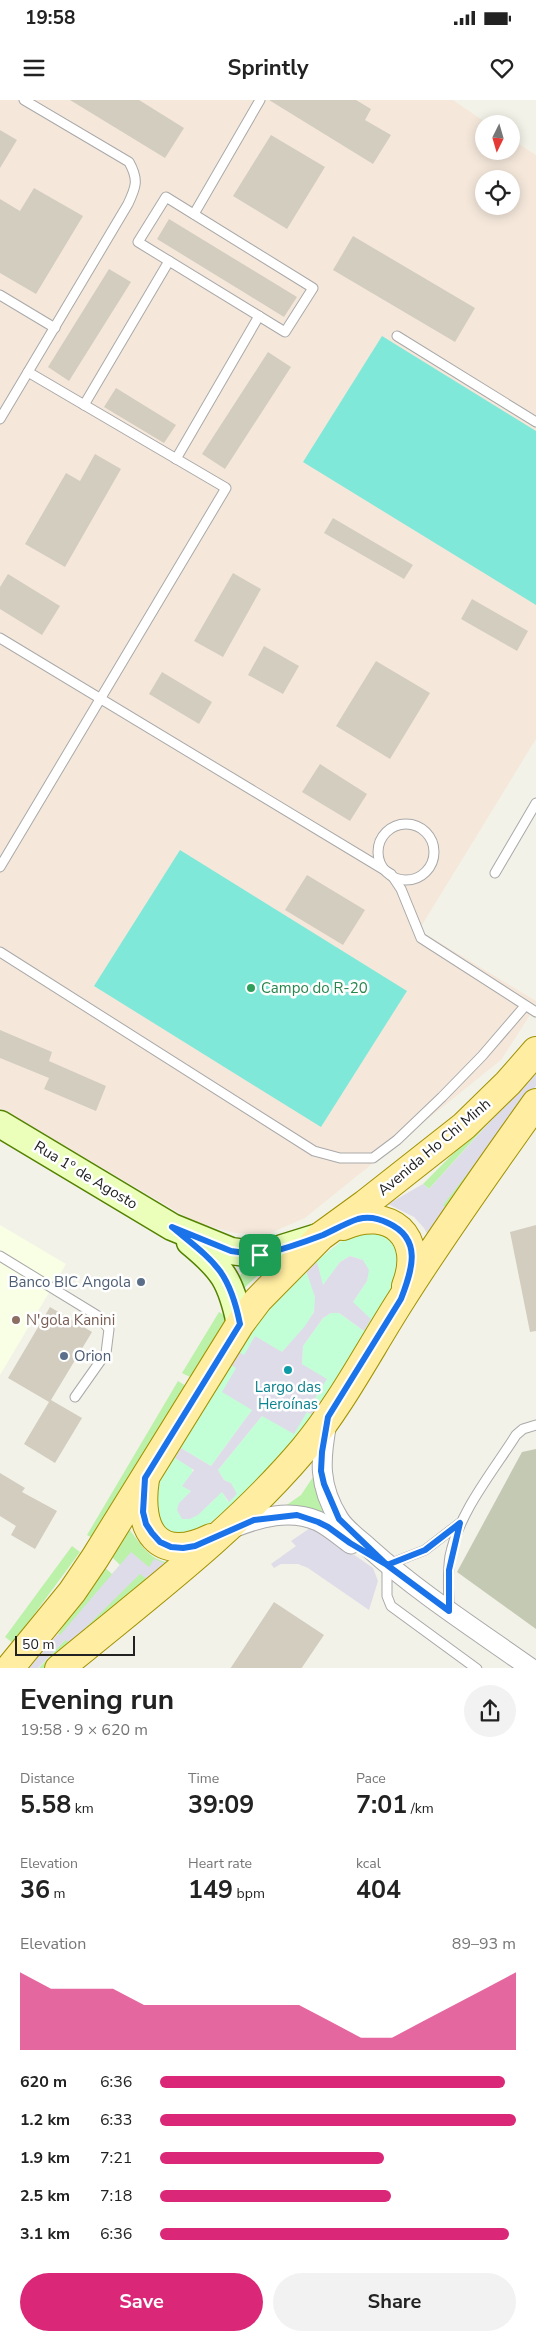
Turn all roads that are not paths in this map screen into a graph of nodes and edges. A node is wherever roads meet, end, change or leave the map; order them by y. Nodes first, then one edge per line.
1 (24, 100) edge
2 (260, 100) edge
3 (194, 214) junction
4 (169, 261) junction
5 (0, 295) edge
6 (259, 316) junction
7 (55, 328) junction
8 (397, 336) dead end
9 (28, 372) junction
10 (84, 405) junction
11 (0, 419) edge
12 (536, 422) edge
13 (176, 459) junction
14 (0, 638) edge
15 (101, 699) junction
16 (536, 803) edge
17 (0, 867) edge
18 (495, 873) dead end
19 (391, 874) junction
20 (0, 952) edge
21 (525, 1006) junction
22 (536, 1012) edge
23 (536, 1051) edge
24 (536, 1103) edge
25 (0, 1124) edge
26 (172, 1227) junction
27 (321, 1236) junction
28 (0, 1256) edge
29 (401, 1299) junction
30 (240, 1324) junction
31 (75, 1397) dead end
32 (328, 1417) junction
33 (536, 1425) edge
34 (145, 1478) junction
35 (460, 1523) junction
36 (223, 1532) junction
37 (387, 1565) junction
38 (449, 1611) junction
39 (8, 1668) edge
40 (59, 1668) edge
41 (477, 1668) edge
42 (532, 1668) edge

1 - 7 lane
2 - 3 lane
3 - 4 lane
3 - 6 lane
4 - 6 lane
4 - 10 lane
5 - 7 lane
6 - 13 lane
7 - 9 lane
8 - 12 lane
9 - 10 lane
9 - 11 lane
10 - 13 lane
13 - 15 lane
14 - 15 lane
15 - 17 lane
15 - 19 lane
16 - 18 lane
19 - 19 lane
19 - 21 lane
20 - 21 lane
21 - 22 lane
23 - 27 main road, Avenida Ho Chi Minh
24 - 29 main road
25 - 26 main road, Rua 1º de Agosto
26 - 27 main road
26 - 30 main road
27 - 29 main road
27 - 30 main road, Avenida Ho Chi Minh
28 - 31 lane
29 - 32 main road
30 - 34 main road, Avenida Ho Chi Minh
32 - 36 main road
32 - 37 street
33 - 35 lane
34 - 36 main road
34 - 39 main road, Avenida Ho Chi Minh
35 - 37 lane
35 - 38 lane
36 - 37 street
36 - 40 main road
37 - 38 street
37 - 41 lane
38 - 42 street

